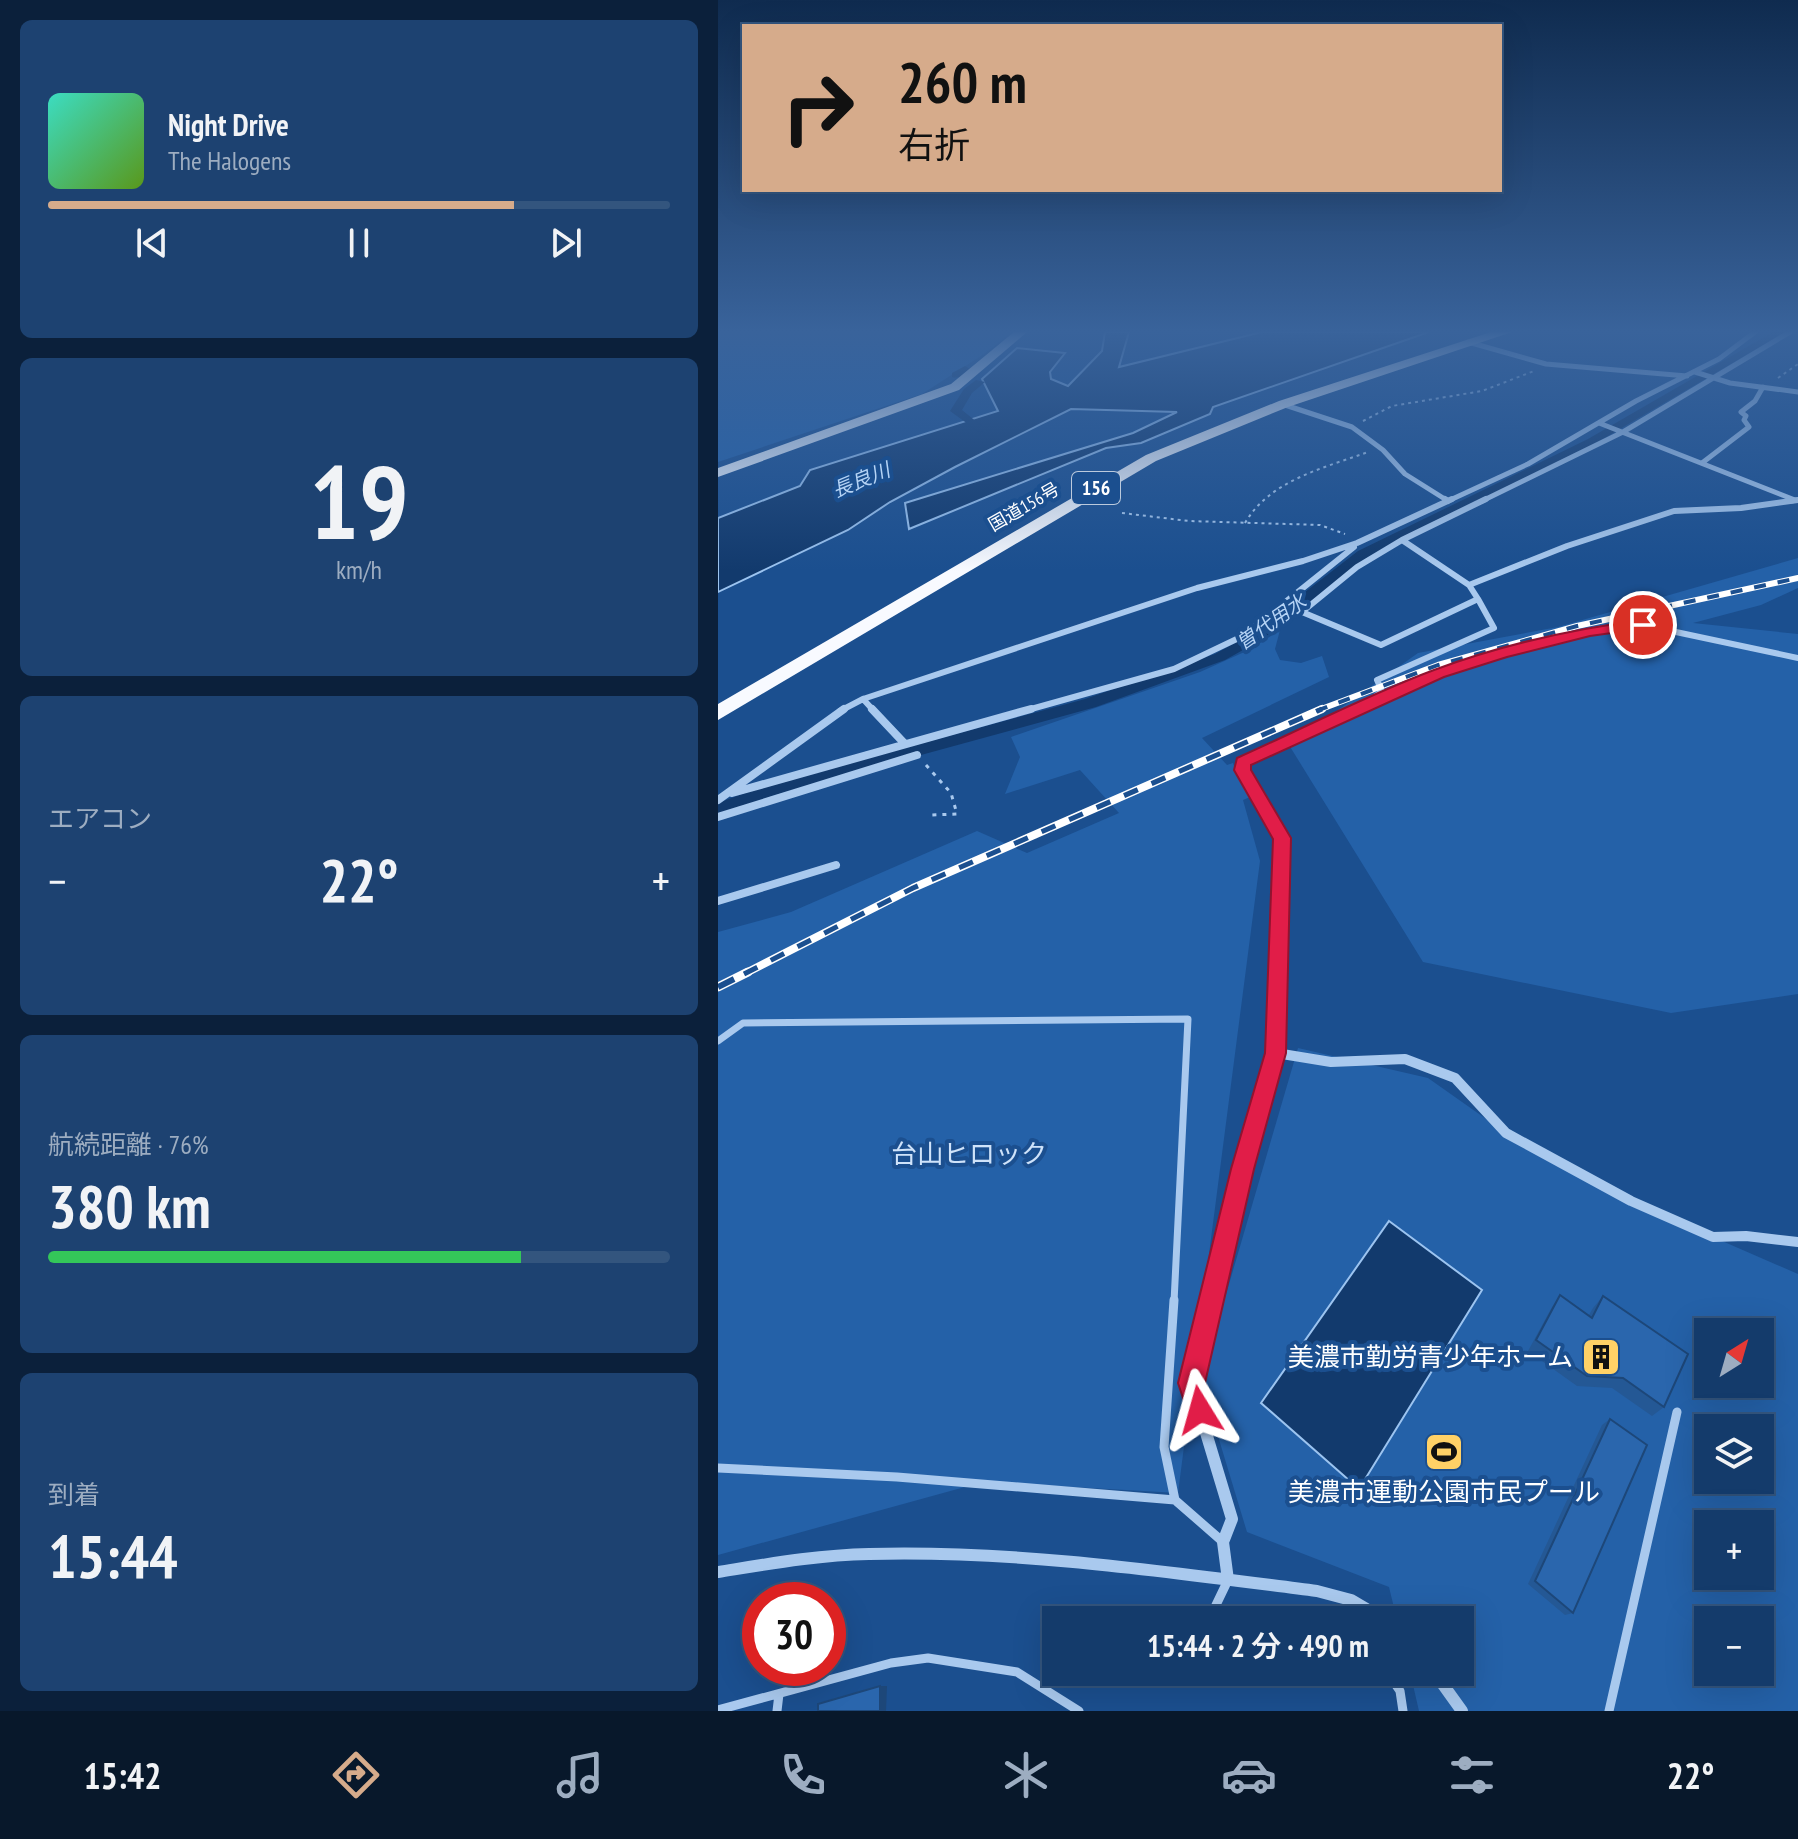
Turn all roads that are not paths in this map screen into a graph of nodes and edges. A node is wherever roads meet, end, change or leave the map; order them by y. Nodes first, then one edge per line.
1 (886, 412) edge
2 (1260, 412) edge
3 (1305, 412) edge
4 (1620, 412) edge
5 (1653, 412) edge
6 (1741, 412) edge
7 (1599, 423) junction
8 (1620, 431) junction
9 (1702, 463) junction
10 (1515, 472) junction
11 (718, 473) edge
12 (1526, 479) junction
13 (1797, 500) edge
14 (1448, 501) junction
15 (1416, 518) junction
16 (1429, 526) junction
17 (1402, 540) junction
18 (1357, 543) junction
19 (1469, 585) junction
20 (1478, 599) junction
21 (1798, 658) edge
22 (863, 699) junction
23 (1363, 707) junction
24 (718, 713) edge
25 (905, 744) junction
26 (917, 755) road end
27 (722, 797) edge
28 (718, 817) edge
29 (836, 865) dead end
30 (718, 901) edge
31 (718, 1041) edge
32 (1276, 1053) junction
33 (1798, 1242) edge
34 (1677, 1412) dead end
35 (718, 1468) edge
36 (1175, 1500) junction
37 (1223, 1542) junction
38 (718, 1572) edge
39 (1228, 1580) junction
40 (1217, 1606) edge
41 (1361, 1606) edge
42 (1397, 1686) edge
43 (1444, 1686) edge
44 (779, 1694) junction
45 (718, 1710) edge
46 (777, 1711) edge
47 (1079, 1711) edge
48 (1403, 1711) edge
49 (1462, 1711) edge
50 (1609, 1711) edge

1 - 11 main road
2 - 24 highway, 国道156号 / 156
3 - 14 street
4 - 7 street
5 - 8 street
6 - 9 street
7 - 8 street
7 - 10 street
8 - 9 street
8 - 12 street
9 - 13 street
10 - 12 street
10 - 14 street
12 - 16 street
13 - 19 street
14 - 15 street
15 - 16 street
15 - 18 street
16 - 17 street
17 - 19 street
17 - 20 street
18 - 22 street
18 - 25 street
19 - 20 street
20 - 23 street
21 - 23 street
22 - 25 street
22 - 27 street
23 - 32 street
25 - 27 street
26 - 28 street
29 - 30 street
31 - 36 lane
32 - 33 street
32 - 37 street
34 - 50 lane
35 - 36 lane
36 - 37 lane
37 - 39 street
38 - 39 street
39 - 40 lane
39 - 41 street
42 - 48 lane
43 - 49 street
44 - 45 lane
44 - 46 lane
44 - 47 lane

